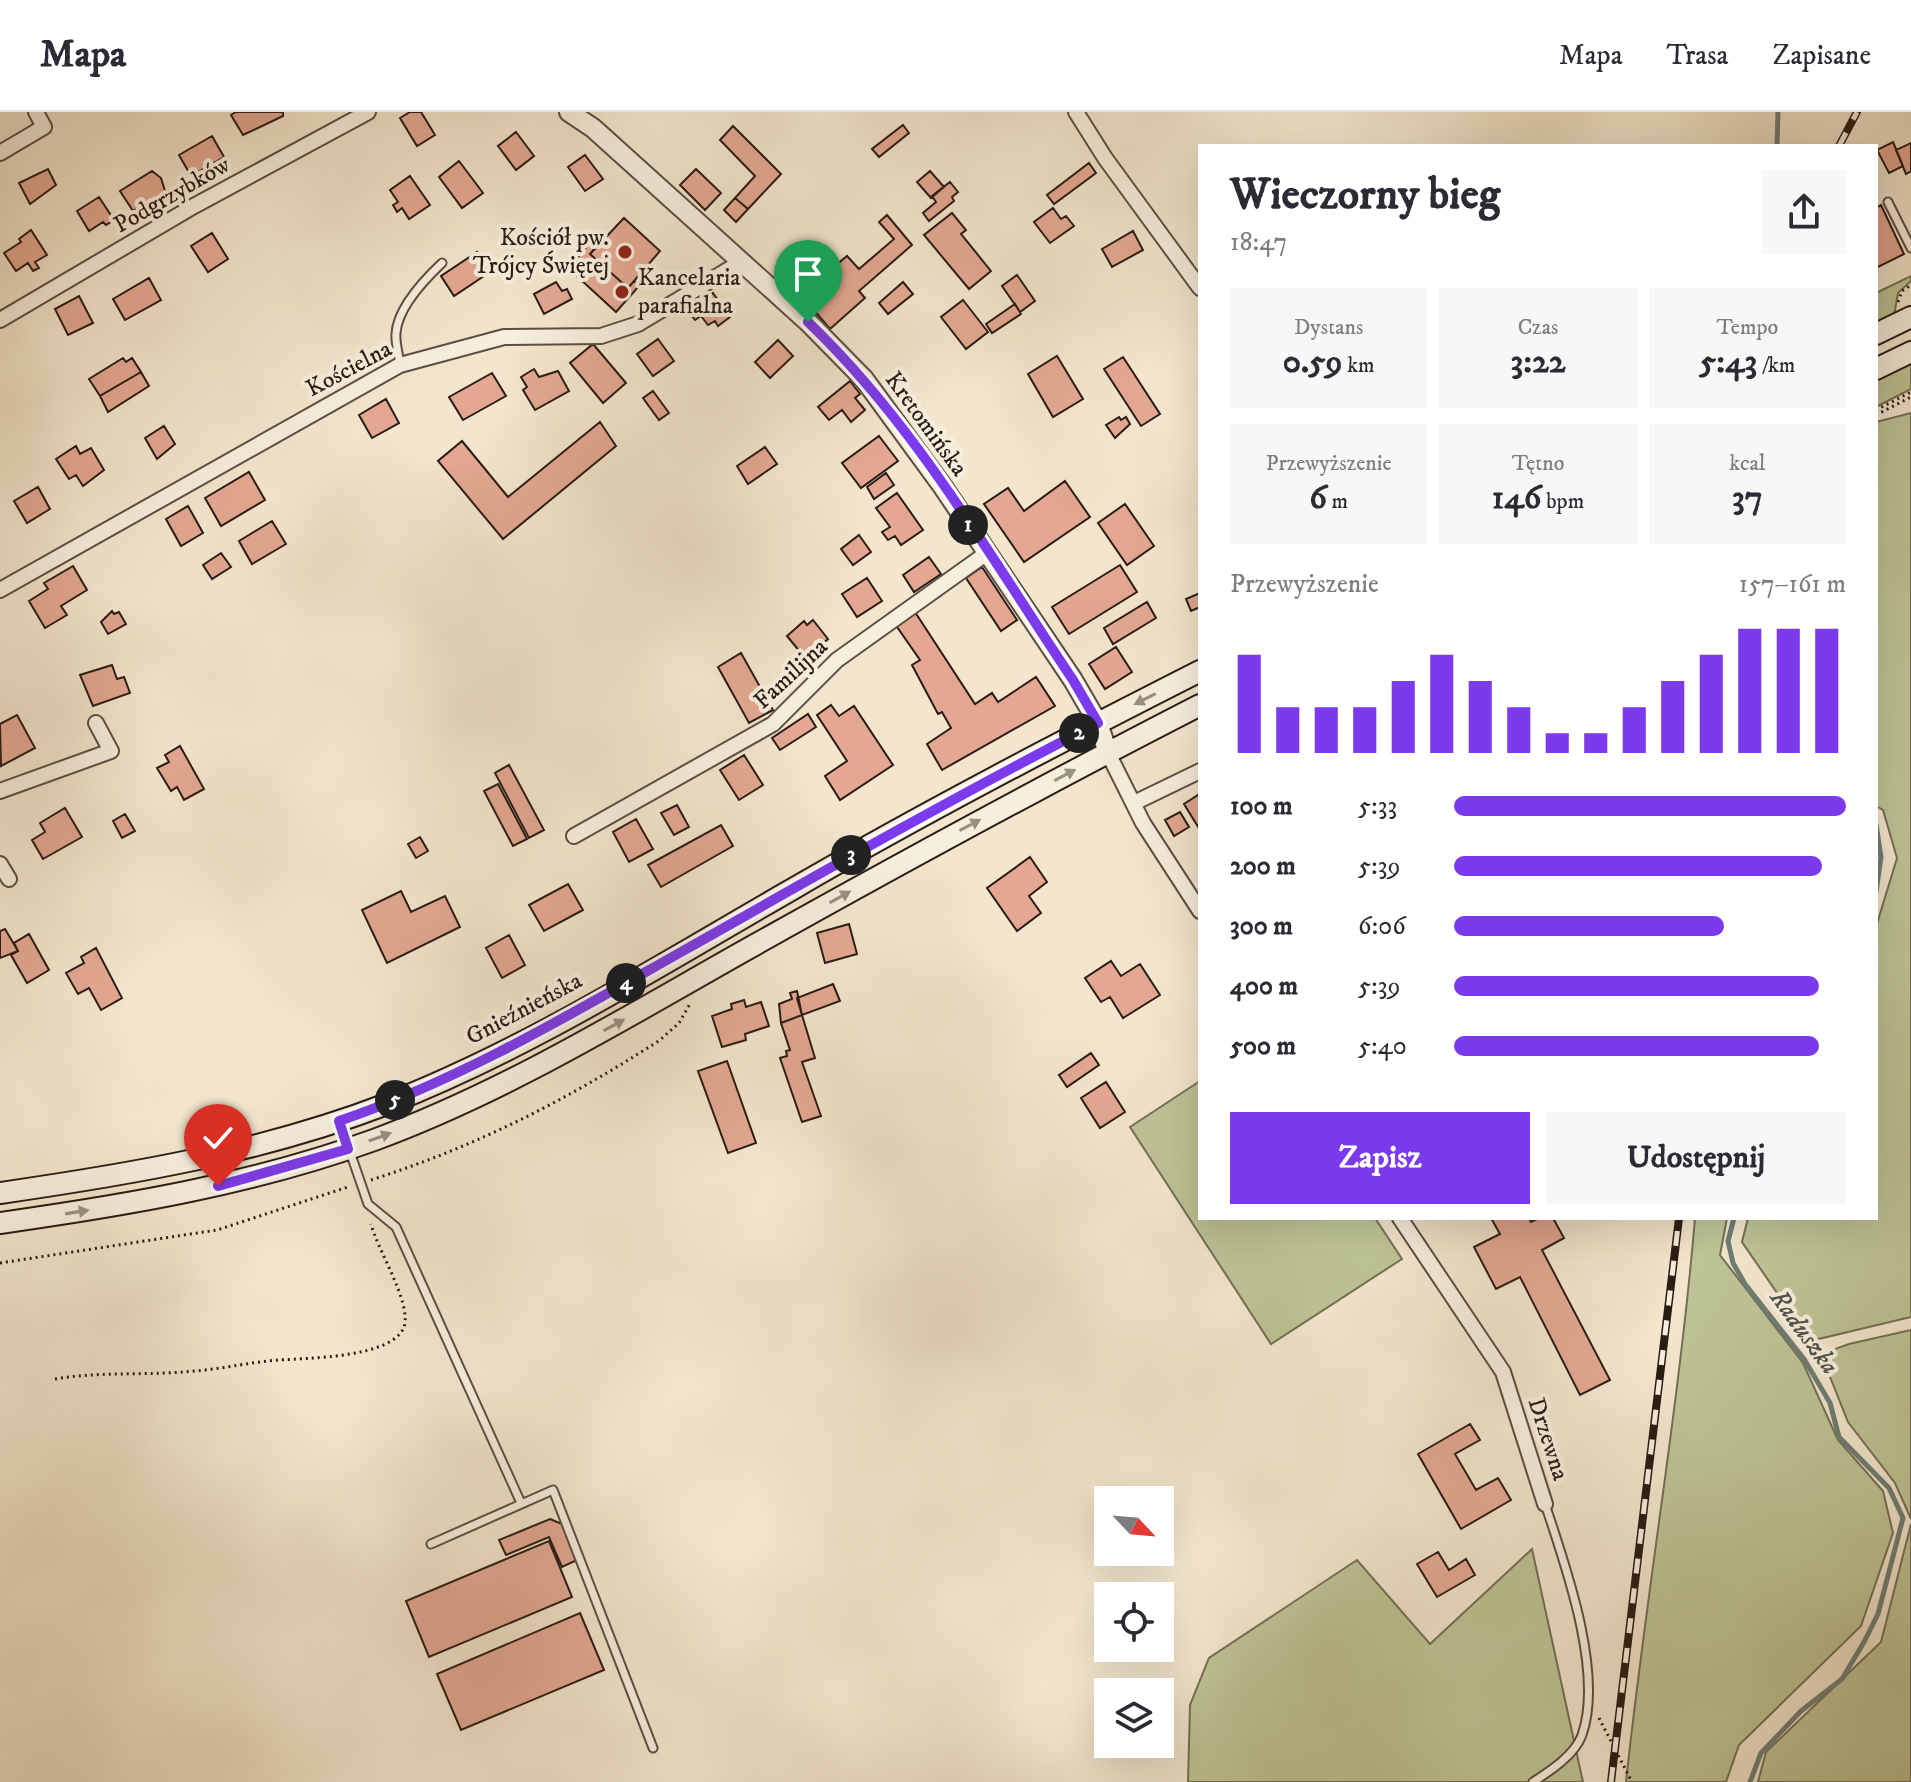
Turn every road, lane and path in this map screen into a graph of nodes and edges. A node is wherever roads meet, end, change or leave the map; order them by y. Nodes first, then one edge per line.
1 (36, 112) edge
2 (368, 112) edge
3 (569, 112) edge
4 (1076, 112) edge
5 (0, 153) edge
6 (1888, 202) dead end
7 (1911, 248) edge
8 (741, 262) junction
9 (442, 263) dead end
10 (1198, 285) edge
11 (1911, 285) edge
12 (1905, 314) edge
13 (0, 320) edge
14 (1878, 333) edge
15 (1911, 352) edge
16 (400, 365) junction
17 (1878, 368) edge
18 (1911, 395) edge
19 (1878, 411) edge
20 (987, 553) junction
21 (0, 590) edge
22 (1198, 672) edge
23 (1198, 706) edge
24 (96, 723) dead end
25 (1098, 723) junction
26 (1108, 753) junction
27 (1198, 772) edge
28 (0, 791) edge
29 (1134, 803) junction
30 (574, 836) dead end
31 (0, 864) edge
32 (9, 879) dead end
33 (1198, 908) edge
34 (339, 1121) junction
35 (348, 1149) junction
36 (0, 1193) edge
37 (368, 1204) junction
38 (1401, 1220) edge
39 (0, 1223) edge
40 (55, 1379) dead end
41 (521, 1503) junction
42 (1545, 1504) joint
43 (431, 1544) dead end
44 (1588, 1699) junction
45 (653, 1748) dead end
46 (1533, 1782) edge
47 (1632, 1782) edge

1 - 5 street
2 - 13 street, Podgrzybków
3 - 8 street, Kretomińska
4 - 10 street
6 - 7 lane
8 - 16 street, Kościelna
8 - 20 street, Kretomińska
9 - 16 lane
11 - 12 path
12 - 14 main road
15 - 17 main road
16 - 21 street, Kościelna
18 - 19 path
20 - 25 street, Kretomińska
20 - 30 street, Familijna
22 -> 25 main road, Gnieźnieńska
23 - 26 main road
24 - 28 street
25 - 26 street, Kretomińska
25 - 34 main road, Gnieźnieńska
26 - 29 street
35 -> 26 main road
27 - 29 street
29 - 33 street
31 - 32 street
34 - 35 lane
34 - 36 main road, Gnieźnieńska
35 - 37 lane
39 -> 35 main road
37 - 40 path
37 - 41 lane
38 - 42 street, Drzewna
41 - 43 lane
41 - 45 lane
42 - 44 lane, Drzewna
44 - 46 lane, Drzewna
44 - 47 path

